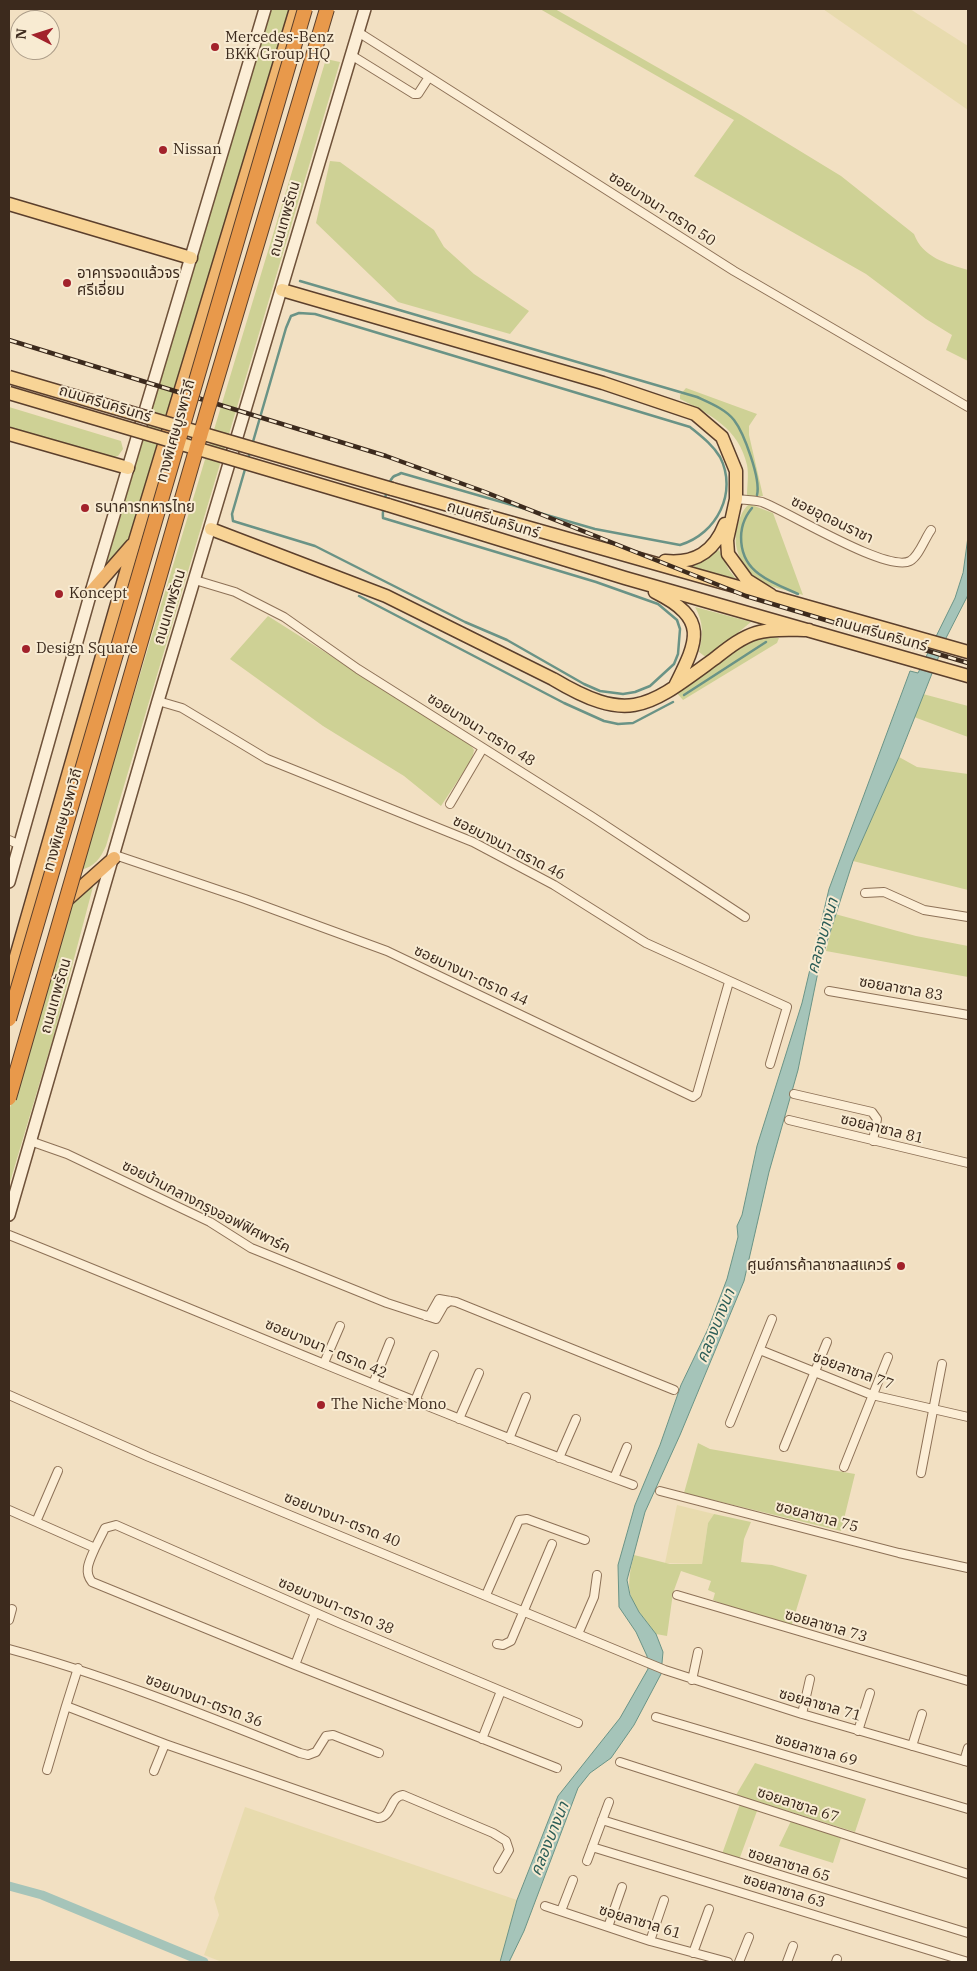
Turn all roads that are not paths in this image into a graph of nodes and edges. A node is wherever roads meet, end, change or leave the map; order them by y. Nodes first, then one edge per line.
1 (264, 9) edge
2 (296, 9) edge
3 (305, 9) edge
4 (319, 9) edge
5 (327, 9) edge
6 (332, 9) edge
7 (365, 9) edge
8 (358, 32) junction
9 (351, 56) junction
10 (430, 77) junction
11 (9, 204) edge
12 (191, 258) junction
13 (282, 290) junction
14 (9, 377) edge
15 (9, 393) edge
16 (968, 407) edge
17 (9, 434) edge
18 (128, 468) junction
19 (735, 503) junction
20 (211, 530) junction
21 (931, 530) dead end
22 (135, 541) junction
23 (641, 559) junction
24 (625, 578) junction
25 (195, 580) junction
26 (91, 592) junction
27 (771, 595) junction
28 (809, 630) junction
29 (968, 652) edge
30 (968, 676) edge
31 (674, 688) junction
32 (158, 701) junction
33 (483, 748) junction
34 (450, 804) dead end
35 (14, 843) edge
36 (114, 857) junction
37 (9, 882) edge
38 (865, 893) dead end
39 (68, 899) junction
40 (968, 917) edge
41 (745, 918) dead end
42 (9, 981) edge
43 (729, 982) junction
44 (829, 991) dead end
45 (968, 1015) edge
46 (9, 1020) edge
47 (770, 1064) dead end
48 (9, 1065) edge
49 (794, 1094) dead end
50 (9, 1099) edge
51 (789, 1120) dead end
52 (30, 1141) junction
53 (873, 1141) junction
54 (968, 1163) edge
55 (9, 1215) edge
56 (9, 1235) edge
57 (772, 1319) dead end
58 (340, 1326) dead end
59 (390, 1342) dead end
60 (827, 1342) dead end
61 (760, 1350) junction
62 (434, 1355) dead end
63 (888, 1356) dead end
64 (324, 1364) junction
65 (942, 1364) dead end
66 (815, 1372) junction
67 (479, 1373) dead end
68 (372, 1384) junction
69 (674, 1390) dead end
70 (9, 1395) edge
71 (872, 1395) junction
72 (526, 1397) dead end
73 (415, 1401) junction
74 (934, 1410) junction
75 (968, 1417) edge
76 (459, 1419) junction
77 (576, 1419) dead end
78 (730, 1423) dead end
79 (509, 1439) junction
80 (627, 1447) dead end
81 (784, 1447) dead end
82 (559, 1458) junction
83 (844, 1468) dead end
84 (58, 1472) dead end
85 (921, 1473) dead end
86 (614, 1478) junction
87 (633, 1485) dead end
88 (660, 1491) dead end
89 (9, 1510) edge
90 (36, 1522) junction
91 (585, 1540) dead end
92 (552, 1544) dead end
93 (95, 1548) junction
94 (968, 1568) edge
95 (596, 1575) dead end
96 (486, 1595) junction
97 (677, 1595) dead end
98 (12, 1609) dead end
99 (523, 1611) junction
100 (315, 1613) junction
101 (9, 1620) edge
102 (578, 1634) junction
103 (497, 1644) dead end
104 (9, 1649) edge
105 (698, 1652) dead end
106 (295, 1665) junction
107 (78, 1668) junction
108 (665, 1670) joint
109 (810, 1679) dead end
110 (692, 1680) junction
111 (968, 1681) edge
112 (501, 1691) junction
113 (870, 1693) dead end
114 (66, 1706) junction
115 (802, 1714) junction
116 (922, 1714) dead end
117 (656, 1718) dead end
118 (578, 1723) dead end
119 (858, 1730) junction
120 (482, 1738) junction
121 (165, 1744) junction
122 (912, 1746) junction
123 (968, 1748) edge
124 (379, 1753) dead end
125 (620, 1762) dead end
126 (966, 1762) edge
127 (557, 1768) dead end
128 (47, 1770) dead end
129 (154, 1771) dead end
130 (609, 1802) dead end
131 (968, 1809) edge
132 (602, 1820) junction
133 (592, 1847) junction
134 (587, 1861) dead end
135 (498, 1869) dead end
136 (968, 1874) edge
137 (573, 1880) dead end
138 (622, 1887) dead end
139 (664, 1900) dead end
140 (545, 1906) dead end
141 (708, 1909) dead end
142 (561, 1911) junction
143 (608, 1927) junction
144 (968, 1933) edge
145 (749, 1937) dead end
146 (650, 1941) junction
147 (793, 1946) dead end
148 (694, 1953) junction
149 (728, 1962) edge
150 (740, 1962) edge
151 (787, 1962) edge
152 (968, 1962) edge

1 - 12 main road
2 - 22 highway
3 - 46 highway, ทางพิเศษบูรพาวิถี, bridge
4 - 48 highway, ทางพิเศษบูรพาวิถี, bridge
5 - 50 highway, bridge
6 - 39 highway, ถนนเทพรัตน
7 - 8 main road, ถนนเทพรัตน
8 - 9 main road, ถนนเทพรัตน
8 - 10 street, ซอยบางนา-ตราด 50
9 - 10 street
9 - 13 main road, ถนนเทพรัตน
10 - 16 street, ซอยบางนา-ตราด 50
11 - 12 main road
12 - 18 main road
13 - 19 main road
13 - 20 main road, ถนนเทพรัตน
14 - 23 main road, ถนนศรีนครินทร์, bridge
15 - 24 main road, ถนนศรีนครินทร์, bridge
17 - 18 main road
18 - 26 main road
19 - 21 street, ซอยอุดอนราชา
19 - 23 main road
19 - 27 main road
20 - 25 main road, ถนนเทพรัตน
20 - 31 main road
22 - 26 highway
22 - 42 highway
23 - 27 main road, ถนนศรีนครินทร์
24 - 28 main road, ถนนศรีนครินทร์
24 - 31 main road
25 - 32 main road, ถนนเทพรัตน
25 - 33 street, ซอยบางนา-ตราด 48
26 - 35 main road
27 - 29 main road, ถนนศรีนครินทร์
28 - 30 main road, ถนนศรีนครินทร์
28 - 31 main road
32 - 36 main road, ถนนเทพรัตน
32 - 43 street, ซอยบางนา-ตราด 46
33 - 34 street
33 - 41 street, ซอยบางนา-ตราด 48
35 - 37 main road
36 - 39 highway
36 - 43 street, ซอยบางนา-ตราด 44
36 - 52 main road, ถนนเทพรัตน
38 - 40 street
39 - 50 highway, ถนนเทพรัตน
43 - 47 street, ซอยบางนา-ตราด 46
44 - 45 street, ซอยลาซาล 83
49 - 53 street
51 - 53 street, ซอยลาซาล 81
52 - 55 main road, ถนนเทพรัตน
52 - 69 street, ซอยบ้านกลางกรุงออฟฟิศพาร์ค
53 - 54 street, ซอยลาซาล 81
56 - 64 street, ซอยบางนา - ตราด 42
57 - 61 street
58 - 64 street
59 - 68 street
60 - 66 street
61 - 66 street, ซอยลาซาล 77
61 - 78 street
62 - 73 street
63 - 71 street
64 - 68 street, ซอยบางนา - ตราด 42
65 - 74 street
66 - 71 street, ซอยลาซาล 77
66 - 81 street
67 - 76 street
68 - 73 street, ซอยบางนา - ตราด 42
70 - 96 street, ซอยบางนา-ตราด 40
71 - 74 street, ซอยลาซาล 77
71 - 83 street
72 - 79 street
73 - 76 street, ซอยบางนา - ตราด 42
74 - 75 street, ซอยลาซาล 77
74 - 85 street
76 - 79 street, ซอยบางนา - ตราด 42
77 - 82 street
79 - 82 street, ซอยบางนา - ตราด 42
80 - 86 street
82 - 86 street, ซอยบางนา - ตราด 42
84 - 90 street
86 - 87 street, ซอยบางนา - ตราด 42
88 - 94 street, ซอยลาซาล 75
89 - 90 street
90 - 93 street
91 - 96 street
92 - 99 street
93 - 100 street, ซอยบางนา-ตราด 38
93 - 106 street, ซอยบางนา-ตราด 38
95 - 102 street
96 - 99 street, ซอยบางนา-ตราด 40
97 - 111 street, ซอยลาซาล 73
98 - 101 street
99 - 102 street, ซอยบางนา-ตราด 40
99 - 103 street
100 - 106 street
100 - 112 street, ซอยบางนา-ตราด 38
102 - 108 street, ซอยบางนา-ตราด 40
104 - 107 street, ซอยบางนา-ตราด 36
105 - 110 street
106 - 120 street, ซอยบางนา-ตราด 38
107 - 114 street
107 - 124 street, ซอยบางนา-ตราด 36
108 - 110 street, ซอยลาซาล 71
109 - 115 street
110 - 115 street, ซอยลาซาล 71
112 - 118 street, ซอยบางนา-ตราด 38
112 - 120 street
113 - 119 street
114 - 121 street
114 - 128 street
115 - 119 street, ซอยลาซาล 71
116 - 122 street
117 - 131 street, ซอยลาซาล 69
119 - 122 street, ซอยลาซาล 71
120 - 127 street, ซอยบางนา-ตราด 38
121 - 129 street
121 - 135 street
122 - 126 street, ซอยลาซาล 71
123 - 126 street
125 - 136 street, ซอยลาซาล 67
130 - 132 street
132 - 133 street
132 - 144 street, ซอยลาซาล 65
133 - 134 street
133 - 152 street, ซอยลาซาล 63
137 - 142 street
138 - 143 street
139 - 146 street
140 - 142 street, ซอยลาซาล 61
141 - 148 street
142 - 143 street, ซอยลาซาล 61
143 - 146 street, ซอยลาซาล 61
145 - 150 street
146 - 148 street, ซอยลาซาล 61
147 - 151 street
148 - 149 street, ซอยลาซาล 61

